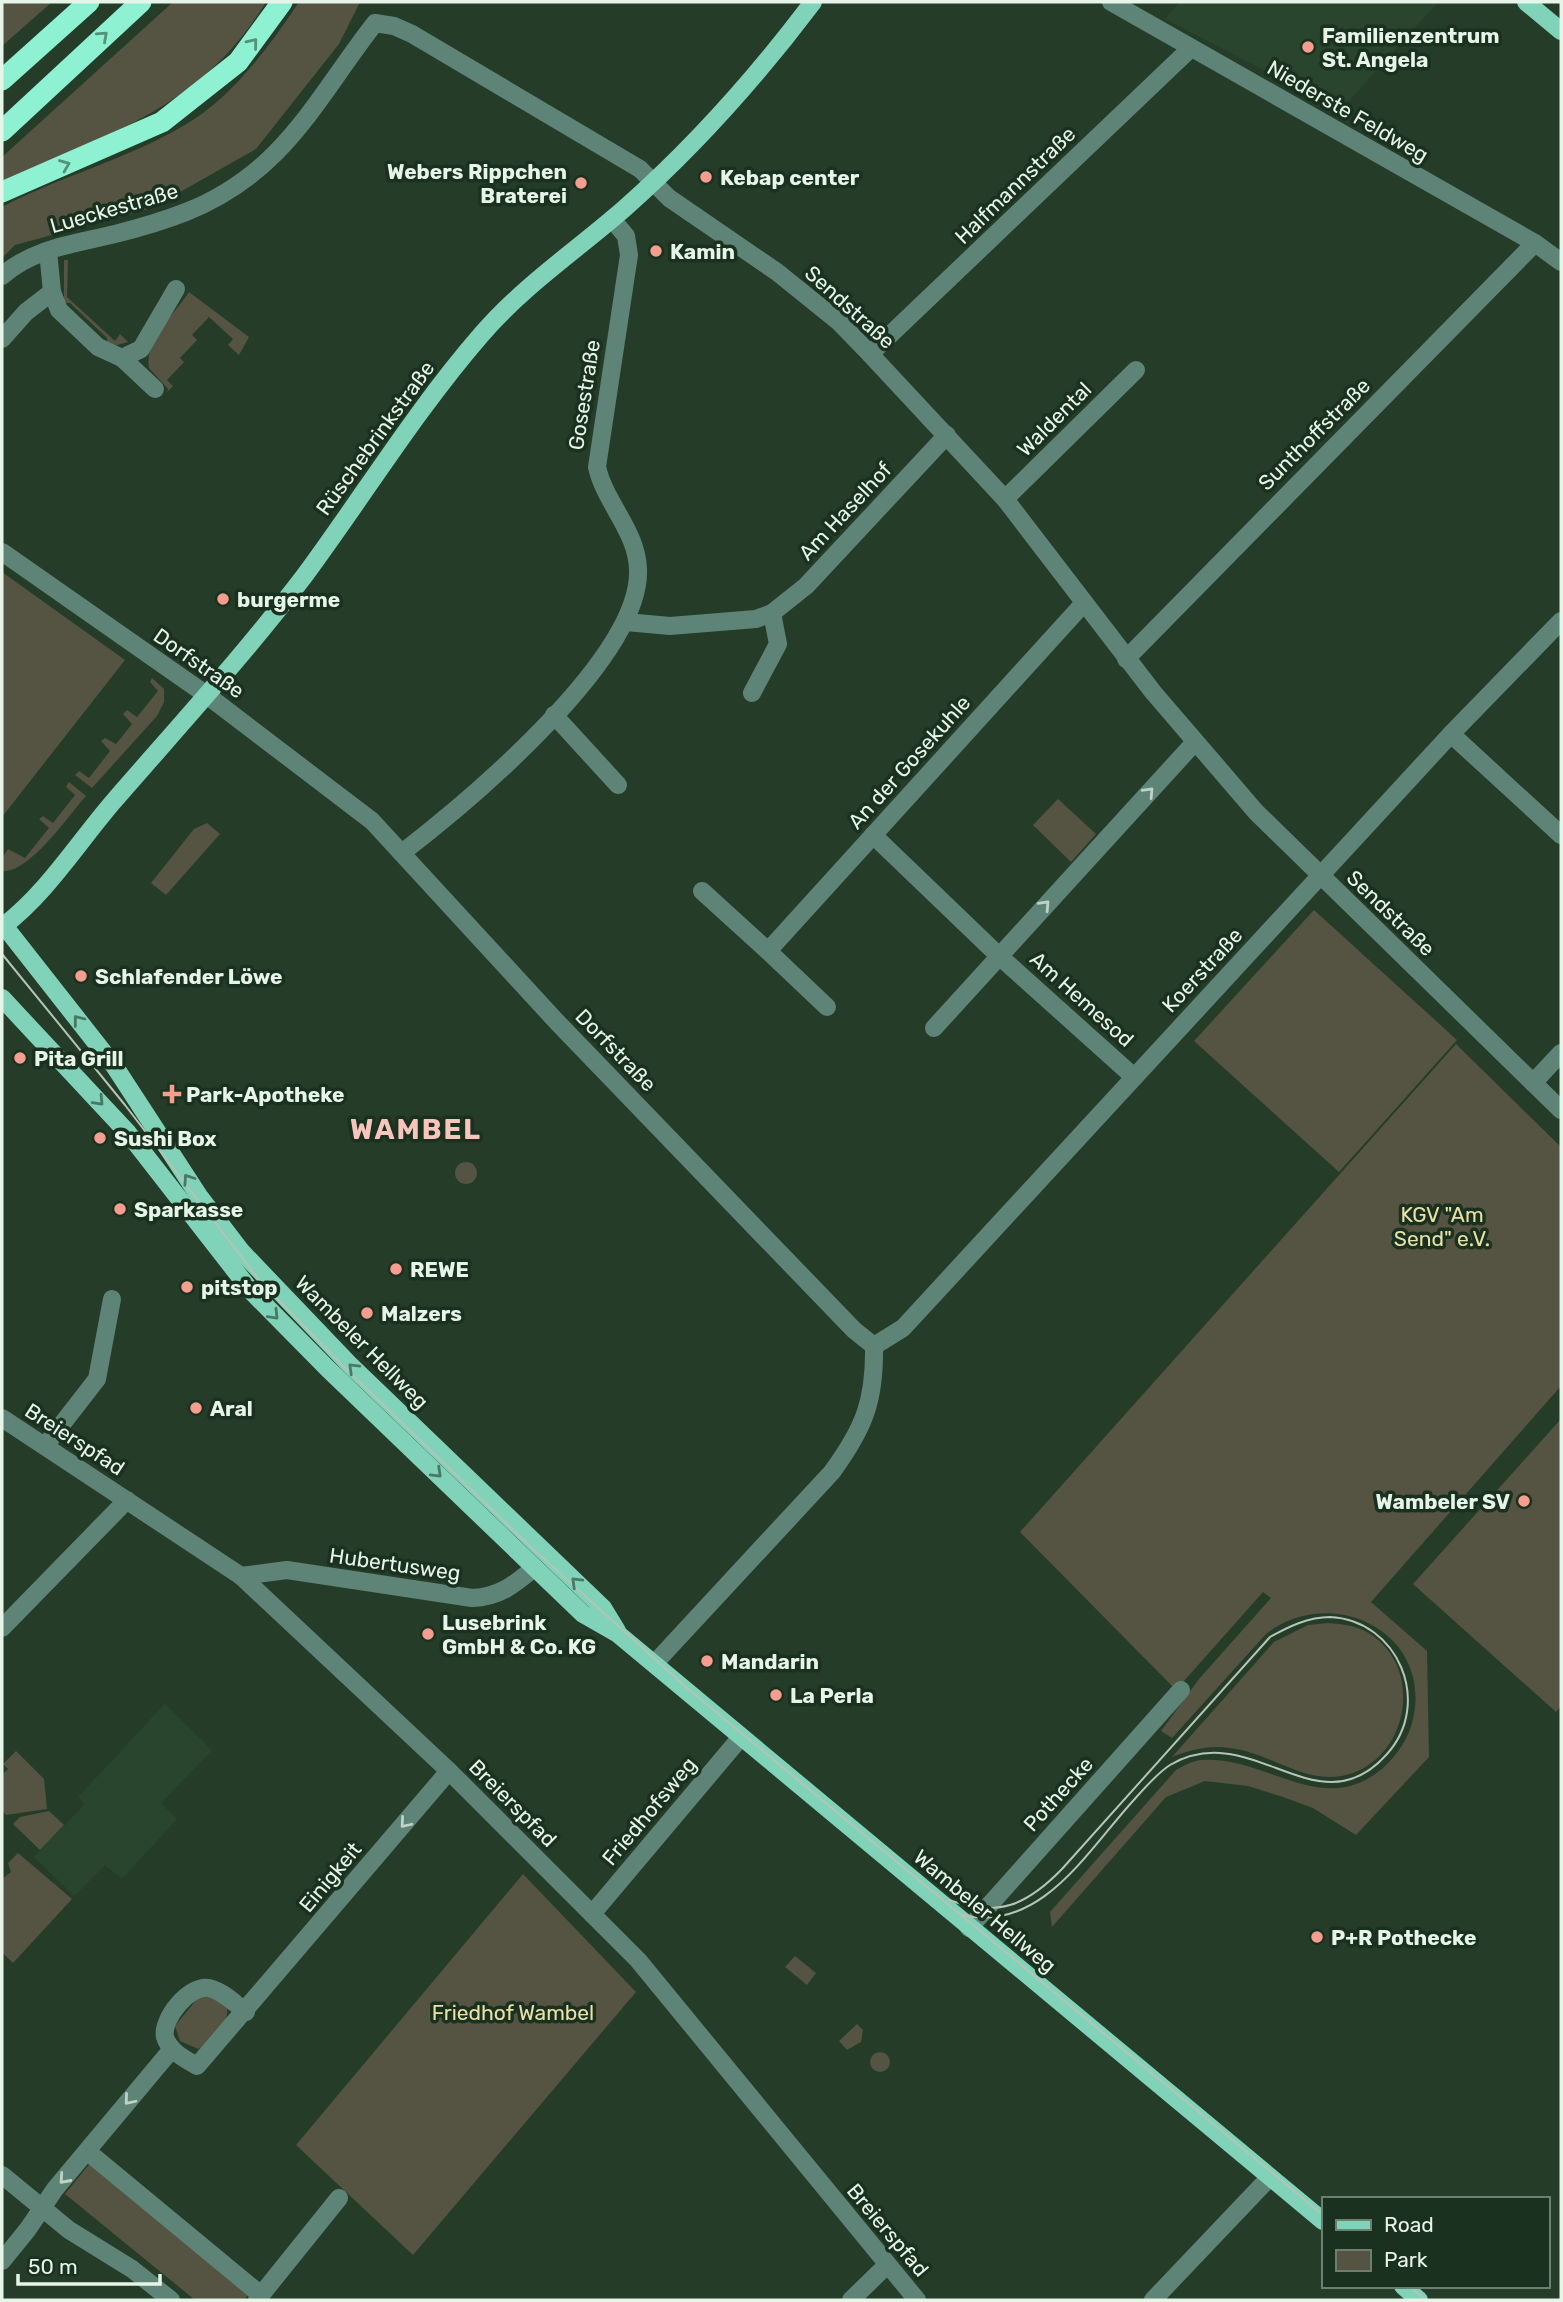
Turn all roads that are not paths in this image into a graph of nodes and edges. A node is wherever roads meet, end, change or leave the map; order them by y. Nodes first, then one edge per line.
1 (73, 2) edge
2 (89, 2) edge
3 (141, 2) edge
4 (282, 2) edge
5 (813, 2) edge
6 (1111, 2) edge
7 (1526, 2) edge
8 (375, 23) joint
9 (1561, 31) edge
10 (53, 33) junction
11 (1191, 48) junction
12 (2, 80) edge
13 (2, 131) edge
14 (653, 182) junction
15 (2, 191) edge
16 (612, 219) junction
17 (1535, 243) junction
18 (48, 251) junction
19 (1561, 262) edge
20 (2, 276) edge
21 (176, 289) dead end
22 (52, 292) junction
23 (2, 339) edge
24 (870, 354) junction
25 (122, 358) junction
26 (1136, 370) dead end
27 (155, 389) dead end
28 (947, 435) junction
29 (1005, 499) junction
30 (2, 552) edge
31 (1084, 603) junction
32 (772, 613) junction
33 (1561, 621) edge
34 (626, 622) junction
35 (1126, 659) junction
36 (752, 693) dead end
37 (208, 696) junction
38 (554, 715) junction
39 (1451, 734) junction
40 (1195, 743) junction
41 (618, 785) dead end
42 (873, 835) junction
43 (1561, 835) edge
44 (403, 852) junction
45 (1320, 876) junction
46 (702, 891) dead end
47 (2, 925) edge
48 (768, 951) junction
49 (998, 955) junction
50 (2, 998) edge
51 (827, 1007) dead end
52 (934, 1028) dead end
53 (1561, 1053) edge
54 (1134, 1076) junction
55 (1533, 1083) junction
56 (1561, 1110) edge
57 (112, 1299) dead end
58 (874, 1346) junction
59 (2, 1418) edge
60 (45, 1446) junction
61 (127, 1500) junction
62 (534, 1568) junction
63 (241, 1576) junction
64 (2, 1628) edge
65 (618, 1634) junction
66 (654, 1664) junction
67 (1181, 1690) dead end
68 (741, 1737) junction
69 (449, 1771) junction
70 (592, 1914) junction
71 (969, 1928) junction
72 (246, 2012) junction
73 (172, 2049) junction
74 (88, 2152) junction
75 (2, 2175) edge
76 (1270, 2177) junction
77 (339, 2198) dead end
78 (42, 2208) junction
79 (1322, 2220) edge
80 (2, 2261) edge
81 (887, 2265) junction
82 (259, 2297) edge
83 (172, 2300) edge
84 (851, 2300) edge
85 (917, 2300) edge
86 (1153, 2300) edge

1 - 10 highway
2 - 10 highway
13 -> 3 highway
15 -> 4 highway
5 - 14 main road, Rüschebrinkstraße
6 - 11 street, Niederste Feldweg
7 - 9 main road
8 - 14 street, Sendstraße
8 - 18 street, Lueckestraße
10 - 12 highway
11 - 17 street, Niederste Feldweg
11 - 24 street, Halfmannstraße
14 - 16 main road, Rüschebrinkstraße
14 - 24 street, Sendstraße
16 - 34 street, Gosestraße
16 - 37 main road, Rüschebrinkstraße
17 - 19 street, Niederste Feldweg
17 - 35 street, Sunthoffstraße
18 - 20 street, Lueckestraße
18 - 22 street
21 - 25 street
22 - 23 street
22 - 25 street
24 - 28 street, Sendstraße
25 - 27 street
26 - 29 street, Waldental
28 - 29 street, Sendstraße
28 - 32 street, Am Haselhof
29 - 31 street, Sendstraße
30 - 37 street, Dorfstraße
31 - 35 street, Sendstraße
31 - 42 street, An der Gosekuhle
32 - 34 street, Am Haselhof
32 - 36 street
33 - 39 street, Koerstraße
34 - 38 street, Gosestraße
35 - 40 street, Sendstraße
37 - 44 street, Dorfstraße
37 - 47 main road, Rüschebrinkstraße
38 - 41 street
38 - 44 street, Gosestraße
39 - 43 street
39 - 45 street, Koerstraße
40 - 45 street, Sendstraße
49 -> 40 street, Am Hemesod
42 - 48 street, An der Gosekuhle
42 - 49 street, Am Hemesod
44 - 58 street, Dorfstraße
45 - 54 street, Koerstraße
45 - 55 street, Sendstraße
46 - 48 street
65 -> 47 main road, Wambeler Hellweg
48 - 51 street
49 - 52 street, Am Hemesod
49 - 54 street, Am Hemesod
50 -> 62 main road, Wambeler Hellweg
53 - 55 street
54 - 58 street, Koerstraße
55 - 56 street, Sendstraße
57 - 60 street
58 - 66 street
59 - 60 street, Breierspfad
60 - 61 street, Breierspfad
61 - 63 street, Breierspfad
61 - 64 street
62 - 63 street, Hubertusweg
62 - 65 main road, Wambeler Hellweg
63 - 69 street, Breierspfad
65 - 66 main road, Wambeler Hellweg
66 - 68 main road, Wambeler Hellweg
67 - 71 street, Pothecke
68 - 70 street, Friedhofsweg
68 - 71 main road, Wambeler Hellweg
69 - 70 street, Breierspfad
69 -> 72 street, Einigkeit
70 - 81 street, Breierspfad
71 - 76 main road, Wambeler Hellweg
72 - 73 street, Einigkeit
72 - 73 street
73 -> 74 street
74 -> 78 street
74 - 82 street
75 - 78 street
76 - 79 main road, Wambeler Hellweg
76 - 86 street
77 - 82 street
78 - 80 street
78 - 83 street
81 - 84 street
81 - 85 street, Breierspfad

